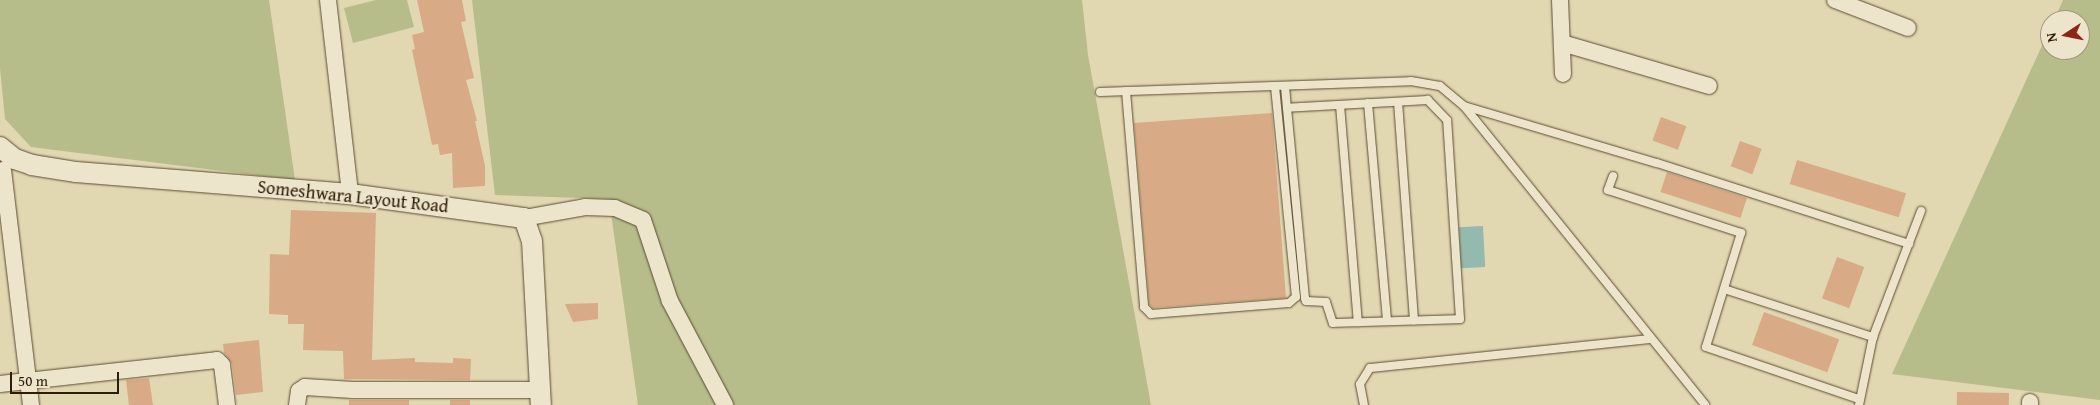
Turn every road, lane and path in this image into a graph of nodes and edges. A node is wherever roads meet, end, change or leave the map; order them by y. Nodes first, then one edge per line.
1 (328, 0) edge
2 (1560, 0) edge
3 (1835, 0) edge
4 (1908, 28) dead end
5 (1562, 43) junction
6 (1563, 74) dead end
7 (1275, 86) junction
8 (1285, 86) junction
9 (1709, 86) dead end
10 (1126, 91) junction
11 (1100, 92) dead end
12 (1398, 102) junction
13 (1368, 103) junction
14 (1340, 105) junction
15 (1464, 106) junction
16 (1287, 108) junction
17 (0, 147) edge
18 (3, 170) joint
19 (1613, 176) dead end
20 (350, 194) junction
21 (1921, 211) dead end
22 (524, 218) junction
23 (1909, 244) junction
24 (8, 286) edge
25 (1724, 289) junction
26 (1388, 320) junction
27 (1414, 320) junction
28 (1358, 322) junction
29 (1873, 337) junction
30 (1651, 339) junction
31 (28, 380) junction
32 (0, 384) edge
33 (540, 397) edge
34 (1859, 402) edge
35 (31, 405) edge
36 (227, 405) edge
37 (298, 405) edge
38 (725, 405) edge
39 (1364, 405) edge
40 (1704, 405) edge

1 - 20 street
2 - 5 street
3 - 4 street
5 - 6 street
5 - 9 street
7 - 8 lane
7 - 10 lane
7 - 10 lane
8 - 15 lane
8 - 16 lane
10 - 11 lane
12 - 13 lane
12 - 27 lane
12 - 27 lane
13 - 14 lane
13 - 26 lane
14 - 16 lane
14 - 28 lane
15 - 23 lane
15 - 30 lane
16 - 28 lane
17 - 18 lane
17 - 20 street, Someshwara Layout Road
18 - 24 street
19 - 25 lane
20 - 22 street, Someshwara Layout Road
21 - 23 lane
22 - 33 street
22 - 38 street
23 - 29 lane
24 - 31 street
25 - 29 lane
25 - 34 lane
26 - 27 lane
26 - 28 lane
29 - 34 lane
30 - 39 lane
30 - 40 lane
31 - 32 street
31 - 35 street
31 - 36 street
33 - 37 street

